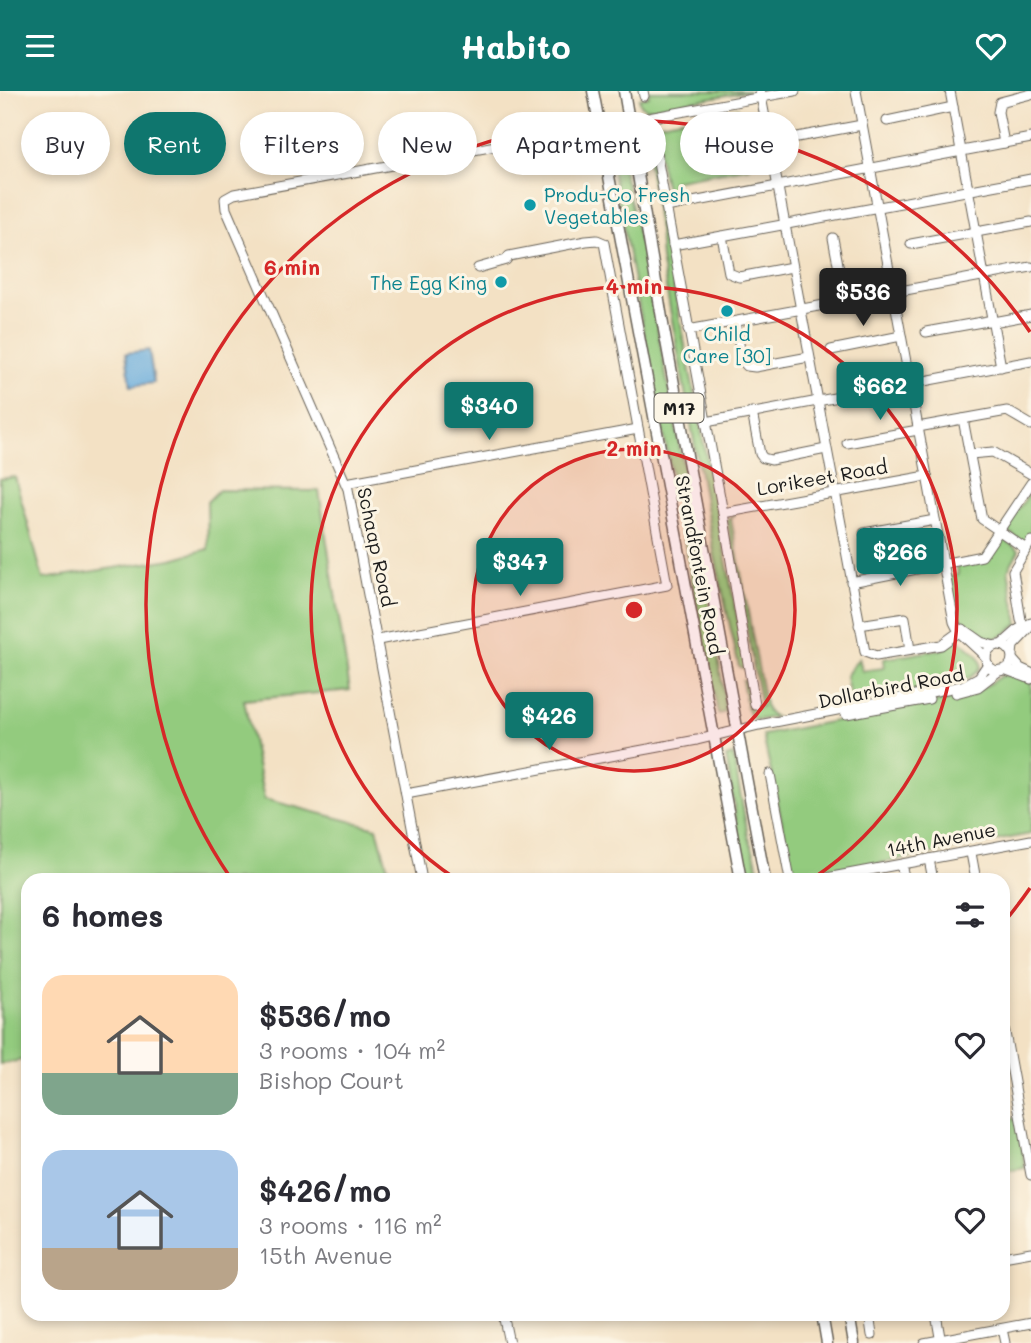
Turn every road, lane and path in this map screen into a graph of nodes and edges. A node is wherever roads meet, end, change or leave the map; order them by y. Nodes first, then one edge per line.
1 (593, 91) edge
2 (624, 91) edge
3 (795, 91) edge
4 (856, 91) edge
5 (950, 91) edge
6 (761, 94) edge
7 (1031, 94) edge
8 (953, 107) junction
9 (597, 112) edge
10 (628, 112) edge
11 (666, 113) edge
12 (887, 121) dead end
13 (862, 125) junction
14 (799, 137) edge
15 (1031, 138) edge
16 (1004, 143) junction
17 (491, 146) edge
18 (962, 151) junction
19 (870, 169) junction
20 (608, 175) edge
21 (638, 175) edge
22 (660, 175) edge
23 (1031, 179) edge
24 (777, 186) junction
25 (968, 190) junction
26 (666, 207) junction
27 (877, 207) junction
28 (1031, 222) edge
29 (784, 225) junction
30 (977, 232) junction
31 (722, 236) junction
32 (833, 238) dead end
33 (911, 244) dead end
34 (673, 245) junction
35 (792, 267) junction
36 (1031, 267) edge
37 (478, 268) dead end
38 (984, 275) junction
39 (893, 292) junction
40 (845, 301) junction
41 (800, 310) junction
42 (1031, 315) edge
43 (993, 321) junction
44 (735, 322) junction
45 (688, 330) junction
46 (926, 332) dead end
47 (901, 336) junction
48 (831, 350) dead end
49 (809, 357) junction
50 (1031, 361) edge
51 (1001, 367) junction
52 (910, 384) junction
53 (817, 401) junction
54 (752, 412) junction
55 (963, 419) junction
56 (1029, 421) edge
57 (706, 422) junction
58 (638, 429) junction
59 (918, 429) junction
60 (847, 443) dead end
61 (826, 449) junction
62 (970, 454) junction
63 (1031, 474) edge
64 (927, 475) junction
65 (346, 483) junction
66 (1031, 483) edge
67 (834, 492) junction
68 (723, 513) junction
69 (936, 520) junction
70 (999, 531) junction
71 (864, 533) dead end
72 (1028, 545) edge
73 (944, 565) junction
74 (851, 582) junction
75 (859, 625) junction
76 (1028, 627) edge
77 (961, 630) junction
78 (378, 639) junction
79 (997, 645) junction
80 (910, 650) junction
81 (1012, 657) junction
82 (987, 661) junction
83 (1002, 670) junction
84 (1031, 673) edge
85 (1031, 679) edge
86 (755, 705) dead end
87 (782, 721) junction
88 (739, 730) junction
89 (715, 735) junction
90 (770, 774) dead end
91 (406, 794) junction
92 (1031, 840) edge
93 (971, 853) junction
94 (929, 859) junction
95 (901, 865) junction
96 (421, 873) edge
97 (740, 873) edge
98 (764, 873) edge
99 (789, 873) edge
100 (856, 873) edge
101 (903, 873) edge
102 (932, 873) edge
103 (975, 873) edge
104 (1010, 1070) edge
105 (1030, 1163) edge
106 (1031, 1175) edge
107 (1031, 1252) edge
108 (1010, 1256) edge
109 (504, 1321) edge
110 (823, 1321) edge
111 (850, 1321) edge
112 (870, 1321) edge
113 (937, 1321) edge
114 (1031, 1323) edge
115 (1002, 1329) junction
116 (872, 1335) dead end
117 (941, 1341) edge
118 (509, 1343) edge
119 (827, 1343) edge
120 (854, 1343) edge
121 (925, 1343) edge
122 (1005, 1343) edge

1 - 9 main road, Strandfontein Road / M17
2 - 10 main road, Strandfontein Road / M17
3 - 6 street
4 - 13 street
5 - 8 street
6 - 11 street
6 - 24 street
7 - 16 street
8 - 12 street
8 - 18 street
13 - 14 street
13 - 19 street
15 - 16 street
16 - 18 street
17 - 65 street, Schaap Road
18 - 19 street
18 - 25 street
19 - 24 street
19 - 27 street
20 - 89 main road, Strandfontein Road / M17
21 - 88 main road, Strandfontein Road / M17
22 - 26 street, Strandfontein Road
23 - 25 street
24 - 26 street
24 - 29 street
25 - 27 street
25 - 30 street
26 - 34 street, Strandfontein Road
27 - 29 street
27 - 39 street
28 - 30 street
29 - 31 street
29 - 35 street
30 - 33 street
30 - 38 street
31 - 34 street
31 - 35 street
32 - 40 street
34 - 45 street, Strandfontein Road
35 - 41 street
36 - 38 street
37 - 58 street
38 - 39 street
38 - 43 street
39 - 40 street
39 - 47 street
40 - 41 street
41 - 44 street
41 - 49 street
42 - 43 street
43 - 46 street
43 - 51 street
44 - 45 street
44 - 49 street
45 - 57 street, Strandfontein Road
47 - 48 street
47 - 52 street
49 - 53 street
50 - 51 street
51 - 52 street
52 - 53 street
52 - 59 street
53 - 54 street
53 - 61 street
54 - 57 street
54 - 61 street
55 - 56 street
55 - 59 street
55 - 62 street
57 - 68 street, Strandfontein Road
58 - 65 street
58 - 78 street
59 - 60 street
59 - 64 street
61 - 67 street
62 - 63 street
62 - 70 street
64 - 67 street, Lorikeet Road
64 - 69 street
65 - 78 street, Schaap Road
66 - 70 street
67 - 68 street, Lorikeet Road
67 - 74 street
68 - 86 street, Strandfontein Road
69 - 71 street
69 - 73 street
70 - 72 street
70 - 73 street
72 - 76 street
73 - 74 street
73 - 77 street
74 - 75 street
75 - 80 street
75 - 80 street
76 - 79 street
76 - 81 street
77 - 79 street
77 - 80 street
77 - 82 street
78 - 91 street, Schaap Road
79 - 81 street
79 - 82 street
81 - 83 street
81 - 84 street
82 - 83 street
82 - 87 street, Dollarbird Road
83 - 85 street
83 - 87 street, Dollarbird Road
87 - 88 street, Dollarbird Road
88 - 89 street, Dollarbird Road
88 - 98 main road, Strandfontein Road / M17
89 - 91 street, Dollarbird Road
89 - 97 main road, Strandfontein Road / M17
90 - 99 street
91 - 96 street, Schaap Road
92 - 93 street, 14th Avenue
93 - 94 street, 14th Avenue
93 - 103 street
94 - 95 street, 14th Avenue
94 - 102 street
95 - 100 street, 14th Avenue
95 - 101 street
104 - 105 street
105 - 106 street
107 - 108 street
109 - 118 street
110 - 119 main road
111 - 120 main road
112 - 116 street
113 - 117 street
114 - 115 street
115 - 117 street
115 - 122 street
117 - 121 street

